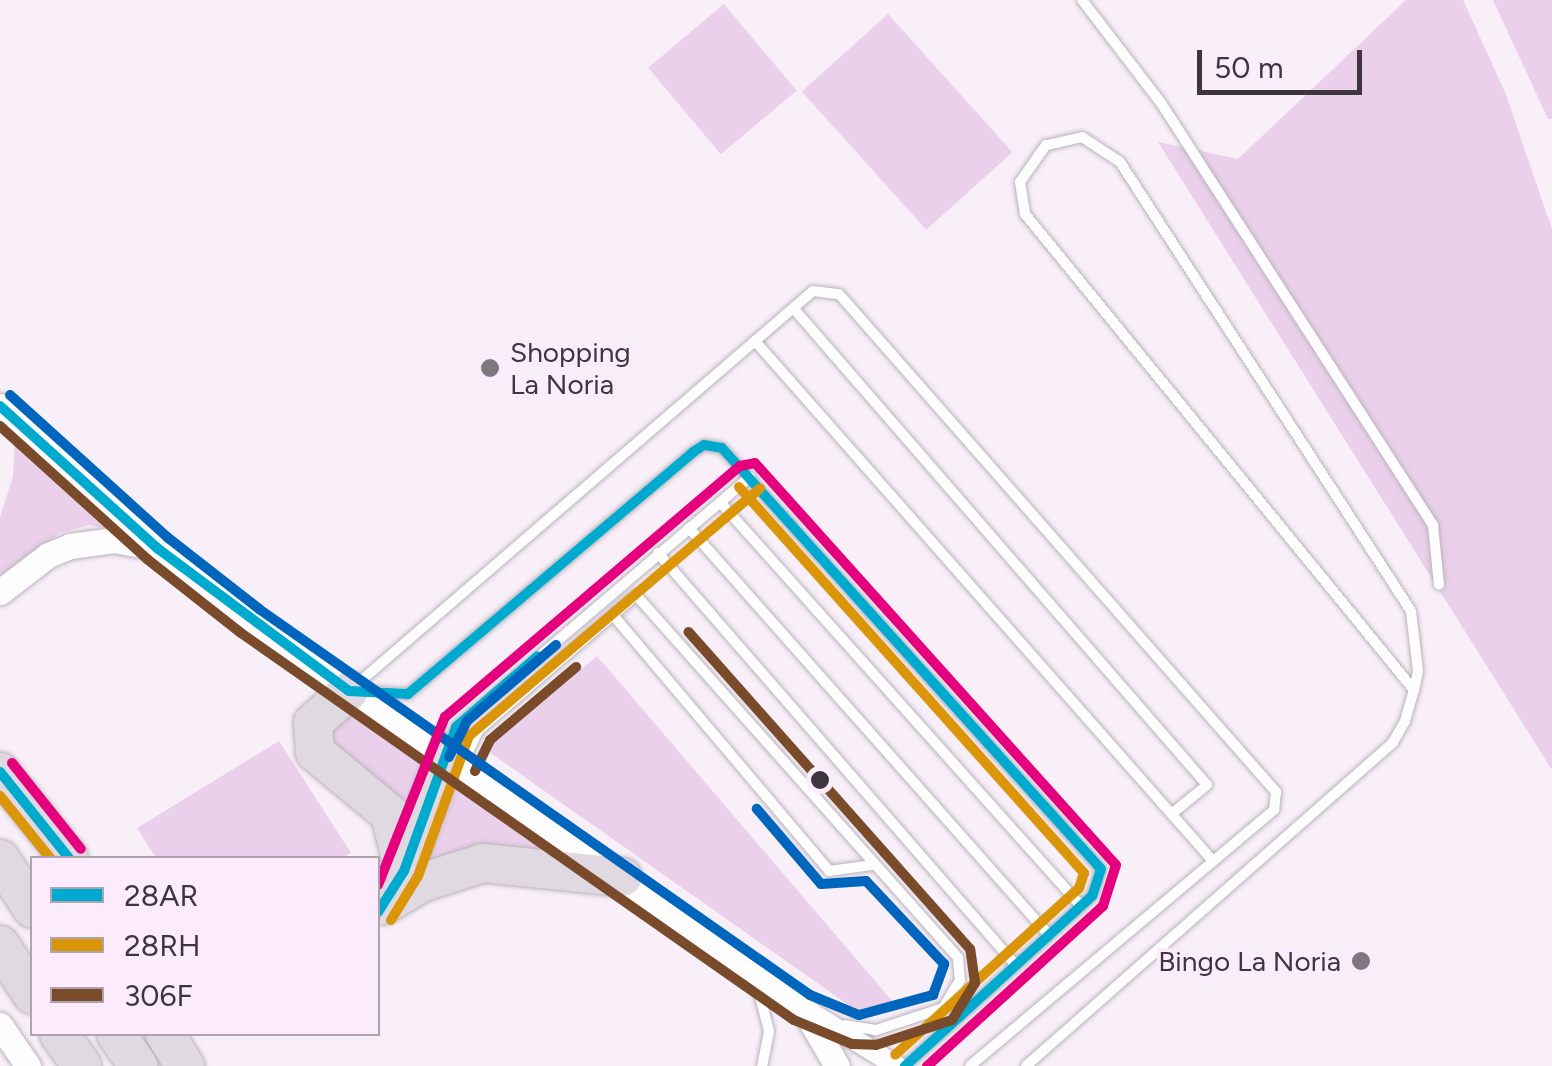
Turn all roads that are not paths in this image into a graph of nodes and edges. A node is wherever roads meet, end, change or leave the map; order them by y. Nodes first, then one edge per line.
1 (1082, 0) edge
2 (794, 309) junction
3 (755, 341) junction
4 (0, 406) edge
5 (750, 477) junction
6 (720, 502) junction
7 (690, 528) junction
8 (157, 548) junction
9 (658, 553) junction
10 (1439, 585) dead end
11 (0, 592) edge
12 (613, 614) junction
13 (1414, 690) junction
14 (349, 691) junction
15 (454, 759) junction
16 (0, 773) edge
17 (1174, 812) junction
18 (53, 856) edge
19 (66, 856) edge
20 (0, 859) edge
21 (1213, 860) junction
22 (872, 865) junction
23 (404, 871) junction
24 (622, 877) junction
25 (30, 905) edge
26 (1081, 906) junction
27 (381, 909) edge
28 (1049, 935) junction
29 (0, 945) edge
30 (1014, 964) junction
31 (752, 971) junction
32 (30, 991) edge
33 (803, 1008) junction
34 (0, 1025) edge
35 (60, 1036) edge
36 (117, 1036) edge
37 (166, 1036) edge
38 (831, 1064) edge
39 (28, 1066) edge
40 (82, 1066) edge
41 (138, 1066) edge
42 (186, 1066) edge
43 (762, 1066) edge
44 (896, 1066) edge
45 (905, 1066) edge
46 (970, 1066) edge
47 (1026, 1066) edge

1 - 10 lane
2 - 3 lane
2 - 17 lane
2 - 21 lane
3 - 14 lane
3 - 17 lane
4 - 8 street
5 - 6 lane
5 - 14 lane
5 - 26 lane
6 - 7 lane
6 - 26 lane
7 - 9 lane
7 - 28 lane
8 - 11 street
8 - 14 street
9 - 15 lane
9 - 30 lane
12 - 15 lane
12 - 22 lane
12 - 22 lane
13 - 13 lane
13 - 47 lane
14 - 15 street
14 - 23 highway
15 - 23 highway
15 - 24 street
16 - 18 highway
16 - 19 highway
17 - 21 lane
20 - 25 highway
21 - 46 lane
22 - 33 lane
23 - 27 highway
24 - 27 highway
24 - 31 street
26 - 28 lane
28 - 30 lane
29 - 32 highway
30 - 45 lane
31 - 33 street
31 - 43 lane
33 - 38 street
33 - 44 street
34 - 39 street
35 - 40 highway
36 - 41 highway
37 - 42 highway

